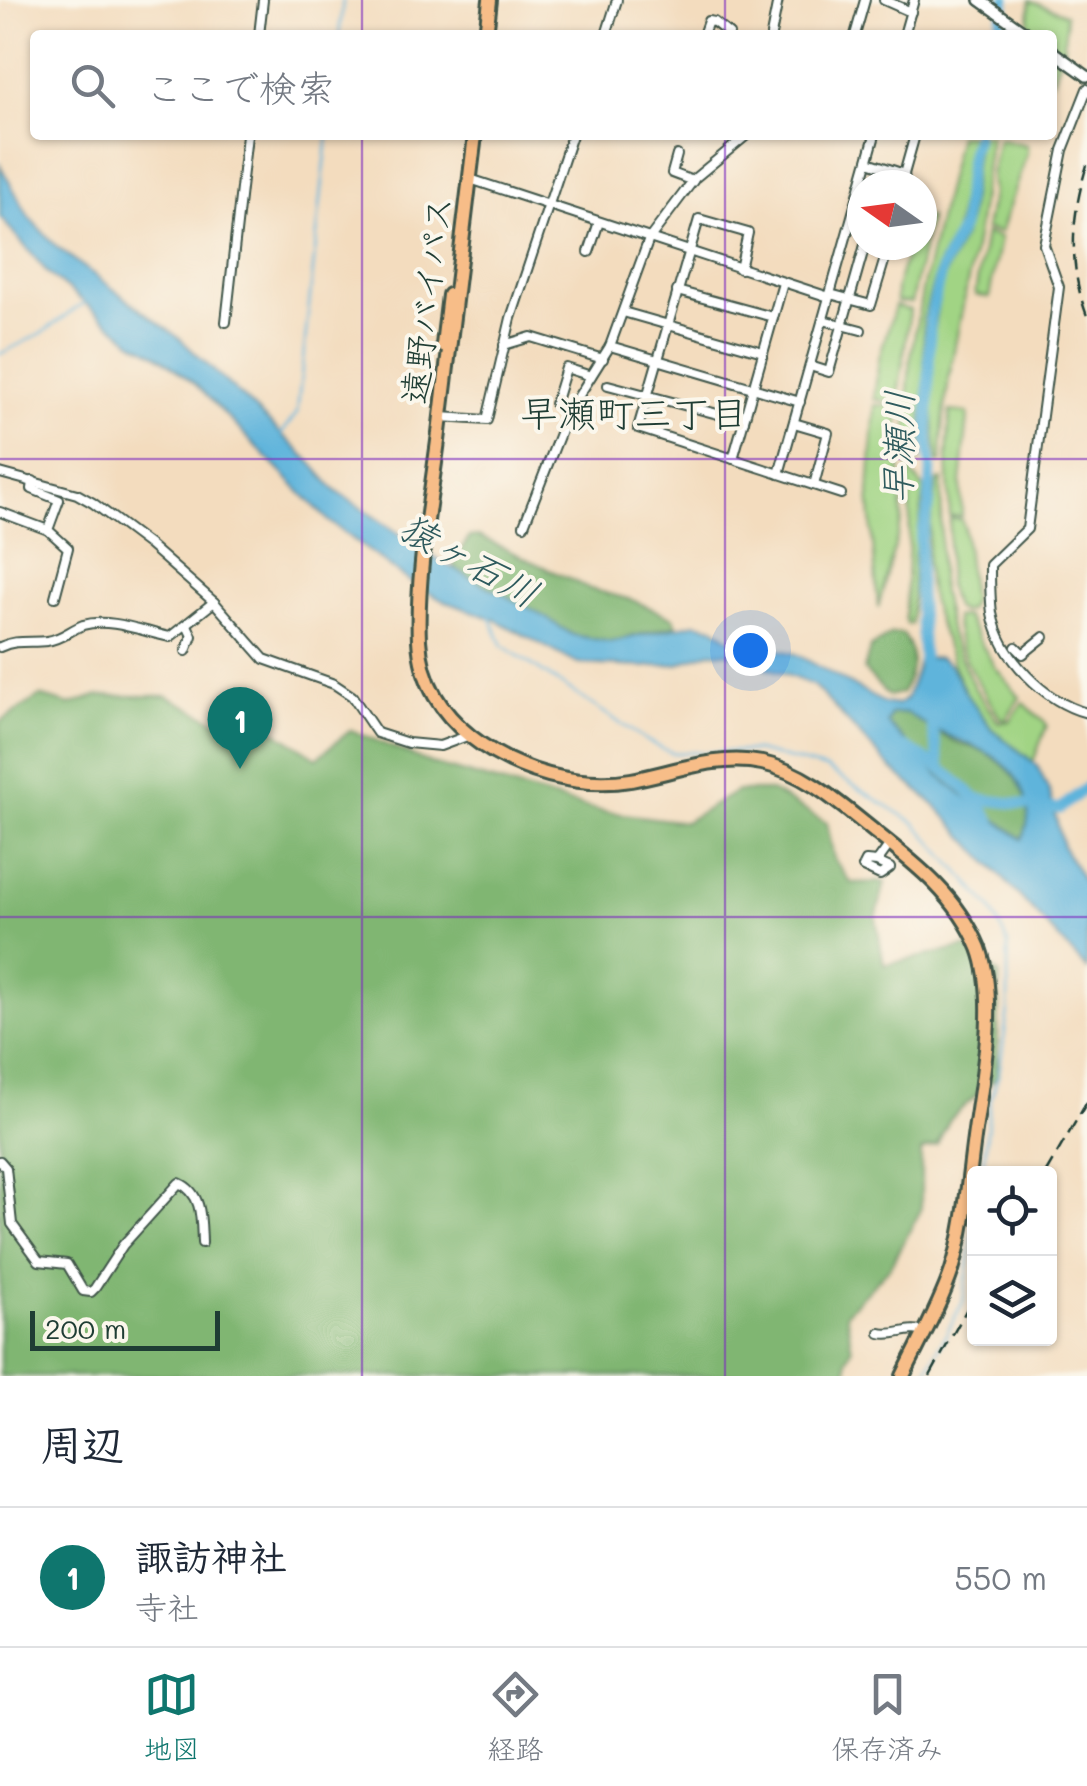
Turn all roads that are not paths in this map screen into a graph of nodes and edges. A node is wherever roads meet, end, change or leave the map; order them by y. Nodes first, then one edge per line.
1 (263, 0) edge
2 (486, 0) edge
3 (618, 0) edge
4 (778, 0) edge
5 (865, 0) edge
6 (884, 0) edge
7 (914, 0) edge
8 (980, 0) edge
9 (911, 12) junction
10 (260, 30) edge
11 (483, 30) edge
12 (608, 30) edge
13 (705, 30) edge
14 (724, 30) edge
15 (773, 30) edge
16 (856, 30) edge
17 (906, 30) edge
18 (1022, 30) edge
19 (1057, 54) edge
20 (1087, 76) edge
21 (1087, 90) edge
22 (246, 140) edge
23 (470, 140) edge
24 (471, 140) edge
25 (570, 140) edge
26 (741, 140) edge
27 (874, 140) edge
28 (914, 140) edge
29 (678, 156) dead end
30 (868, 162) junction
31 (866, 170) edge
32 (892, 170) edge
33 (905, 170) edge
34 (470, 179) junction
35 (693, 181) junction
36 (548, 204) junction
37 (599, 222) junction
38 (649, 239) junction
39 (847, 241) edge
40 (589, 252) dead end
41 (688, 252) junction
42 (862, 260) edge
43 (885, 260) edge
44 (740, 269) junction
45 (782, 283) junction
46 (677, 291) junction
47 (830, 296) junction
48 (850, 300) junction
49 (623, 312) junction
50 (773, 317) junction
51 (823, 320) junction
52 (226, 322) dead end
53 (668, 325) junction
54 (843, 325) junction
55 (861, 330) dead end
56 (504, 345) junction
57 (610, 346) junction
58 (763, 352) junction
59 (603, 359) junction
60 (658, 360) junction
61 (810, 366) junction
62 (592, 376) junction
63 (608, 384) dead end
64 (753, 388) junction
65 (648, 395) junction
66 (800, 402) junction
67 (570, 410) junction
68 (441, 417) junction
69 (744, 421) junction
70 (794, 423) junction
71 (734, 459) junction
72 (433, 472) junction
73 (0, 473) edge
74 (779, 474) junction
75 (33, 481) junction
76 (814, 485) junction
77 (841, 494) dead end
78 (0, 512) edge
79 (524, 524) dead end
80 (48, 530) junction
81 (55, 596) dead end
82 (214, 602) junction
83 (188, 625) junction
84 (1044, 638) dead end
85 (1016, 646) dead end
86 (0, 647) edge
87 (186, 651) dead end
88 (1087, 713) edge
89 (467, 736) junction
90 (890, 844) junction
91 (878, 862) dead end
92 (0, 1161) edge
93 (202, 1243) dead end
94 (880, 1332) dead end
95 (924, 1332) junction
96 (903, 1376) edge

1 - 10 street
2 - 11 highway
3 - 12 street
4 - 15 street
5 - 16 street
6 - 9 street
7 - 9 street
8 - 18 street
9 - 17 street
13 - 14 street
19 - 20 street
21 - 88 street
22 - 52 street
23 - 72 highway, 遠野バイパス
24 - 34 highway, 遠野バイパス
25 - 36 street
26 - 35 street
27 - 30 street
28 - 33 street
29 - 35 street
30 - 31 street
30 - 32 street
34 - 36 street
34 - 68 highway, 遠野バイパス
35 - 38 street
36 - 37 street
36 - 56 street
37 - 38 street
37 - 40 street
38 - 41 street
38 - 49 street
39 - 47 street
41 - 44 street
41 - 44 street
41 - 46 street
42 - 48 street
43 - 48 street
44 - 45 street
45 - 47 street
45 - 50 street
46 - 50 street
46 - 53 street
47 - 48 street
47 - 51 street
48 - 54 street
49 - 53 street
49 - 57 street
50 - 58 street
51 - 54 street
51 - 61 street
53 - 58 street
53 - 60 street
54 - 55 street
54 - 61 street
56 - 59 street
56 - 68 street
57 - 59 street
57 - 60 street
58 - 64 street
59 - 62 street
60 - 64 street
60 - 65 street
61 - 66 street
62 - 67 street
62 - 67 street
63 - 65 street
64 - 66 street
64 - 69 street
65 - 69 street
65 - 71 street
66 - 70 street
67 - 79 street
68 - 72 highway, 遠野バイパス
69 - 71 street
70 - 74 street
70 - 76 street
71 - 74 street
72 - 89 highway, 遠野バイパス
73 - 75 street
74 - 76 street
75 - 80 street
75 - 82 street
76 - 77 street
78 - 80 street
80 - 81 street
82 - 83 street
82 - 89 street
83 - 86 street
83 - 87 street
84 - 85 street
89 - 90 highway, 遠野バイパス
90 - 91 street
90 - 95 highway, 遠野バイパス
92 - 93 street
94 - 95 street
95 - 96 highway, 遠野バイパス

